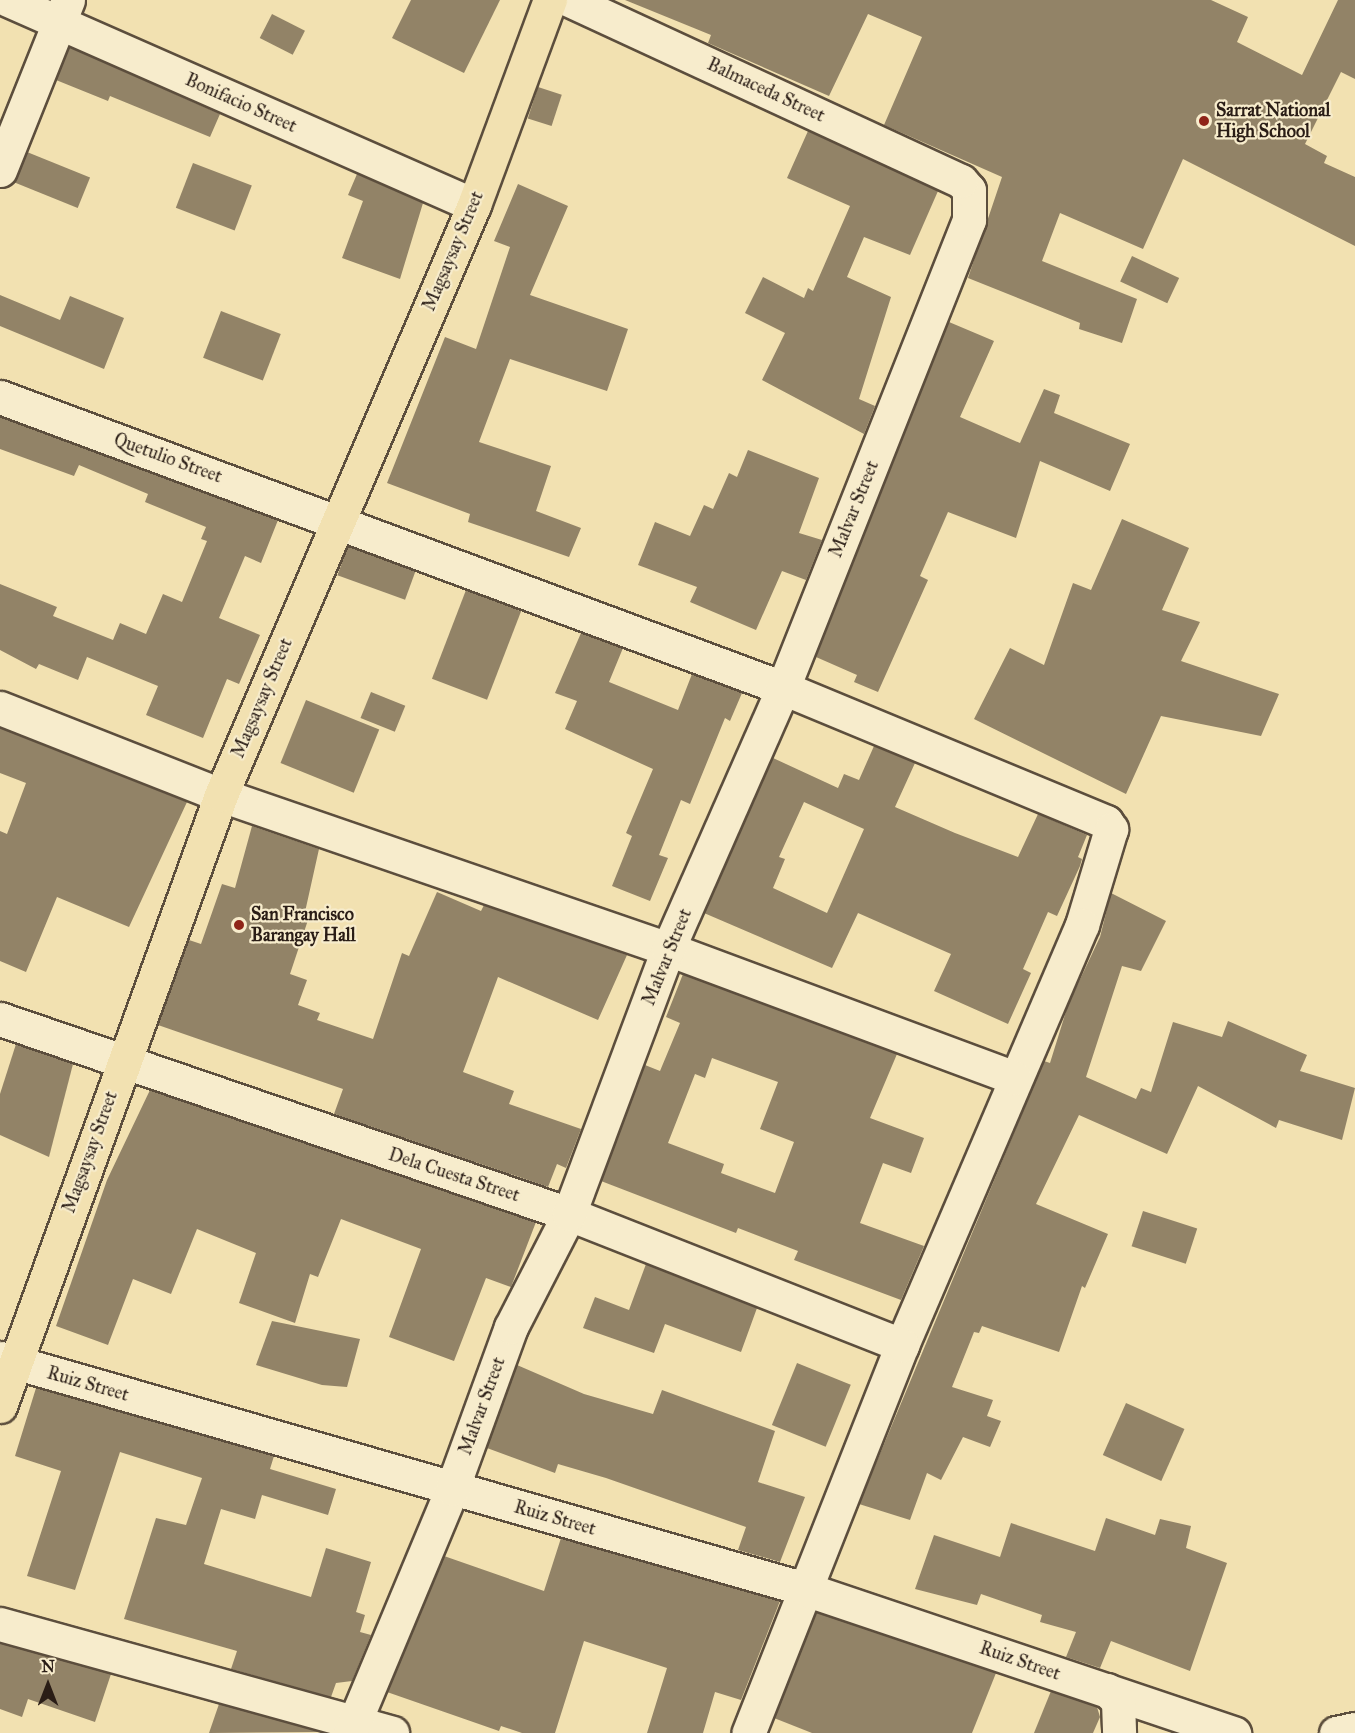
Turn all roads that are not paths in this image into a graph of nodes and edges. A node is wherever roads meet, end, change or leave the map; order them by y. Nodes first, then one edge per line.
1 (8, 0) edge
2 (550, 0) edge
3 (570, 0) edge
4 (63, 11) edge
5 (0, 170) edge
6 (962, 181) joint
7 (474, 205) junction
8 (0, 397) edge
9 (336, 518) junction
10 (783, 688) junction
11 (0, 708) edge
12 (221, 795) junction
13 (668, 949) junction
14 (0, 1019) edge
15 (122, 1064) junction
16 (1015, 1078) junction
17 (569, 1214) junction
18 (902, 1346) junction
19 (8, 1361) edge
20 (0, 1406) edge
21 (452, 1489) junction
22 (805, 1589) junction
23 (0, 1624) edge
24 (1107, 1690) junction
25 (352, 1728) edge
26 (1355, 1729) edge
27 (392, 1733) edge
28 (748, 1733) edge
29 (1119, 1733) edge
30 (1234, 1733) edge
31 (1336, 1733) edge

1 - 4 street, Bonifacio Street
2 - 7 main road, Magsaysay Street
3 - 6 street, Balmaceda Street
4 - 5 street
4 - 7 street, Bonifacio Street
6 - 10 street, Malvar Street
7 - 9 main road, Magsaysay Street
8 - 9 street, Quetulio Street
9 - 10 street, Quetulio Street
9 - 12 main road, Magsaysay Street
10 - 13 street, Malvar Street
10 - 16 street, Quetulio Street
11 - 12 street
12 - 13 street
12 - 15 main road, Magsaysay Street
13 - 16 street
13 - 17 street, Malvar Street
14 - 15 street, Dela Cuesta Street
15 - 17 street, Dela Cuesta Street
15 - 19 main road, Magsaysay Street
16 - 18 street
17 - 18 street, Dela Cuesta Street
17 - 21 street, Malvar Street
18 - 22 street
19 - 20 main road, Magsaysay Street
19 - 21 street, Ruiz Street
21 - 22 street, Ruiz Street
21 - 25 street, Malvar Street
22 - 24 street, Ruiz Street
22 - 28 street
23 - 25 street
24 - 29 street
24 - 30 street, Ruiz Street
25 - 27 street
26 - 31 street

